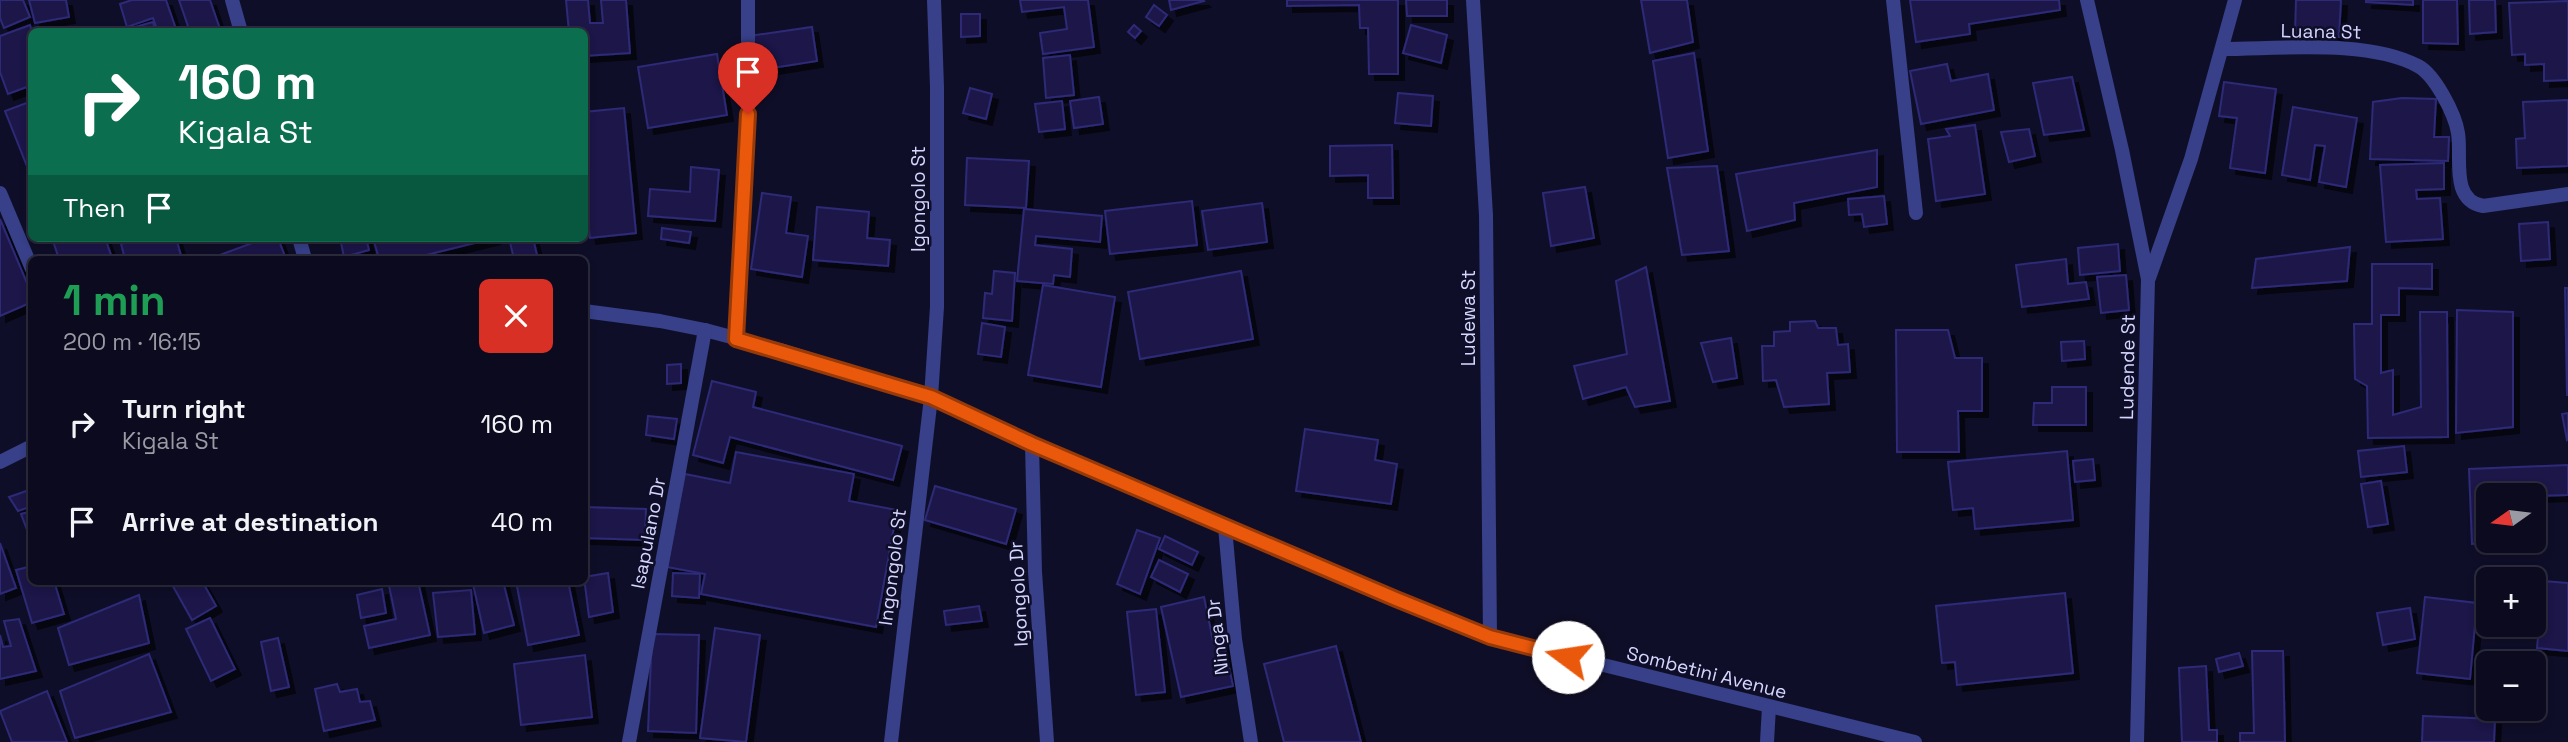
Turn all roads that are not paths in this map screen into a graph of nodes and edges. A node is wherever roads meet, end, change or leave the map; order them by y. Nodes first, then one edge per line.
1 (232, 0) edge
2 (748, 0) edge
3 (934, 0) edge
4 (1473, 0) edge
5 (1893, 0) edge
6 (2087, 0) edge
7 (2235, 0) edge
8 (240, 28) edge
9 (2222, 50) junction
10 (0, 193) edge
11 (2568, 194) edge
12 (1916, 213) dead end
13 (28, 259) edge
14 (2148, 279) junction
15 (588, 312) edge
16 (705, 330) junction
17 (736, 339) junction
18 (931, 397) junction
19 (1032, 444) junction
20 (28, 448) edge
21 (0, 462) edge
22 (1225, 527) junction
23 (1490, 637) junction
24 (1769, 707) junction
25 (629, 742) edge
26 (891, 742) edge
27 (1046, 742) edge
28 (1251, 742) edge
29 (1767, 742) edge
30 (1915, 742) edge
31 (2137, 742) edge

1 - 8 street
2 - 17 street
3 - 18 street, Igongolo St
4 - 23 street, Ludewa St
5 - 12 street
6 - 14 street, Ludende St
7 - 9 street
9 - 11 street, Luana St
9 - 14 street
10 - 13 street
14 - 31 street, Ludende St
15 - 16 street, Sombetini Avenue
16 - 17 street, Sombetini Avenue
16 - 25 street, Isapulano Dr
17 - 18 street, Sombetini Avenue
18 - 19 street, Sombetini Avenue
18 - 26 street, Ingongolo St
19 - 22 street, Sombetini Avenue
19 - 27 street, Igongolo Dr
20 - 21 street
22 - 23 street, Sombetini Avenue
22 - 28 street, Ninga Dr
23 - 24 street, Sombetini Avenue
24 - 29 street
24 - 30 street, Sombetini Avenue

